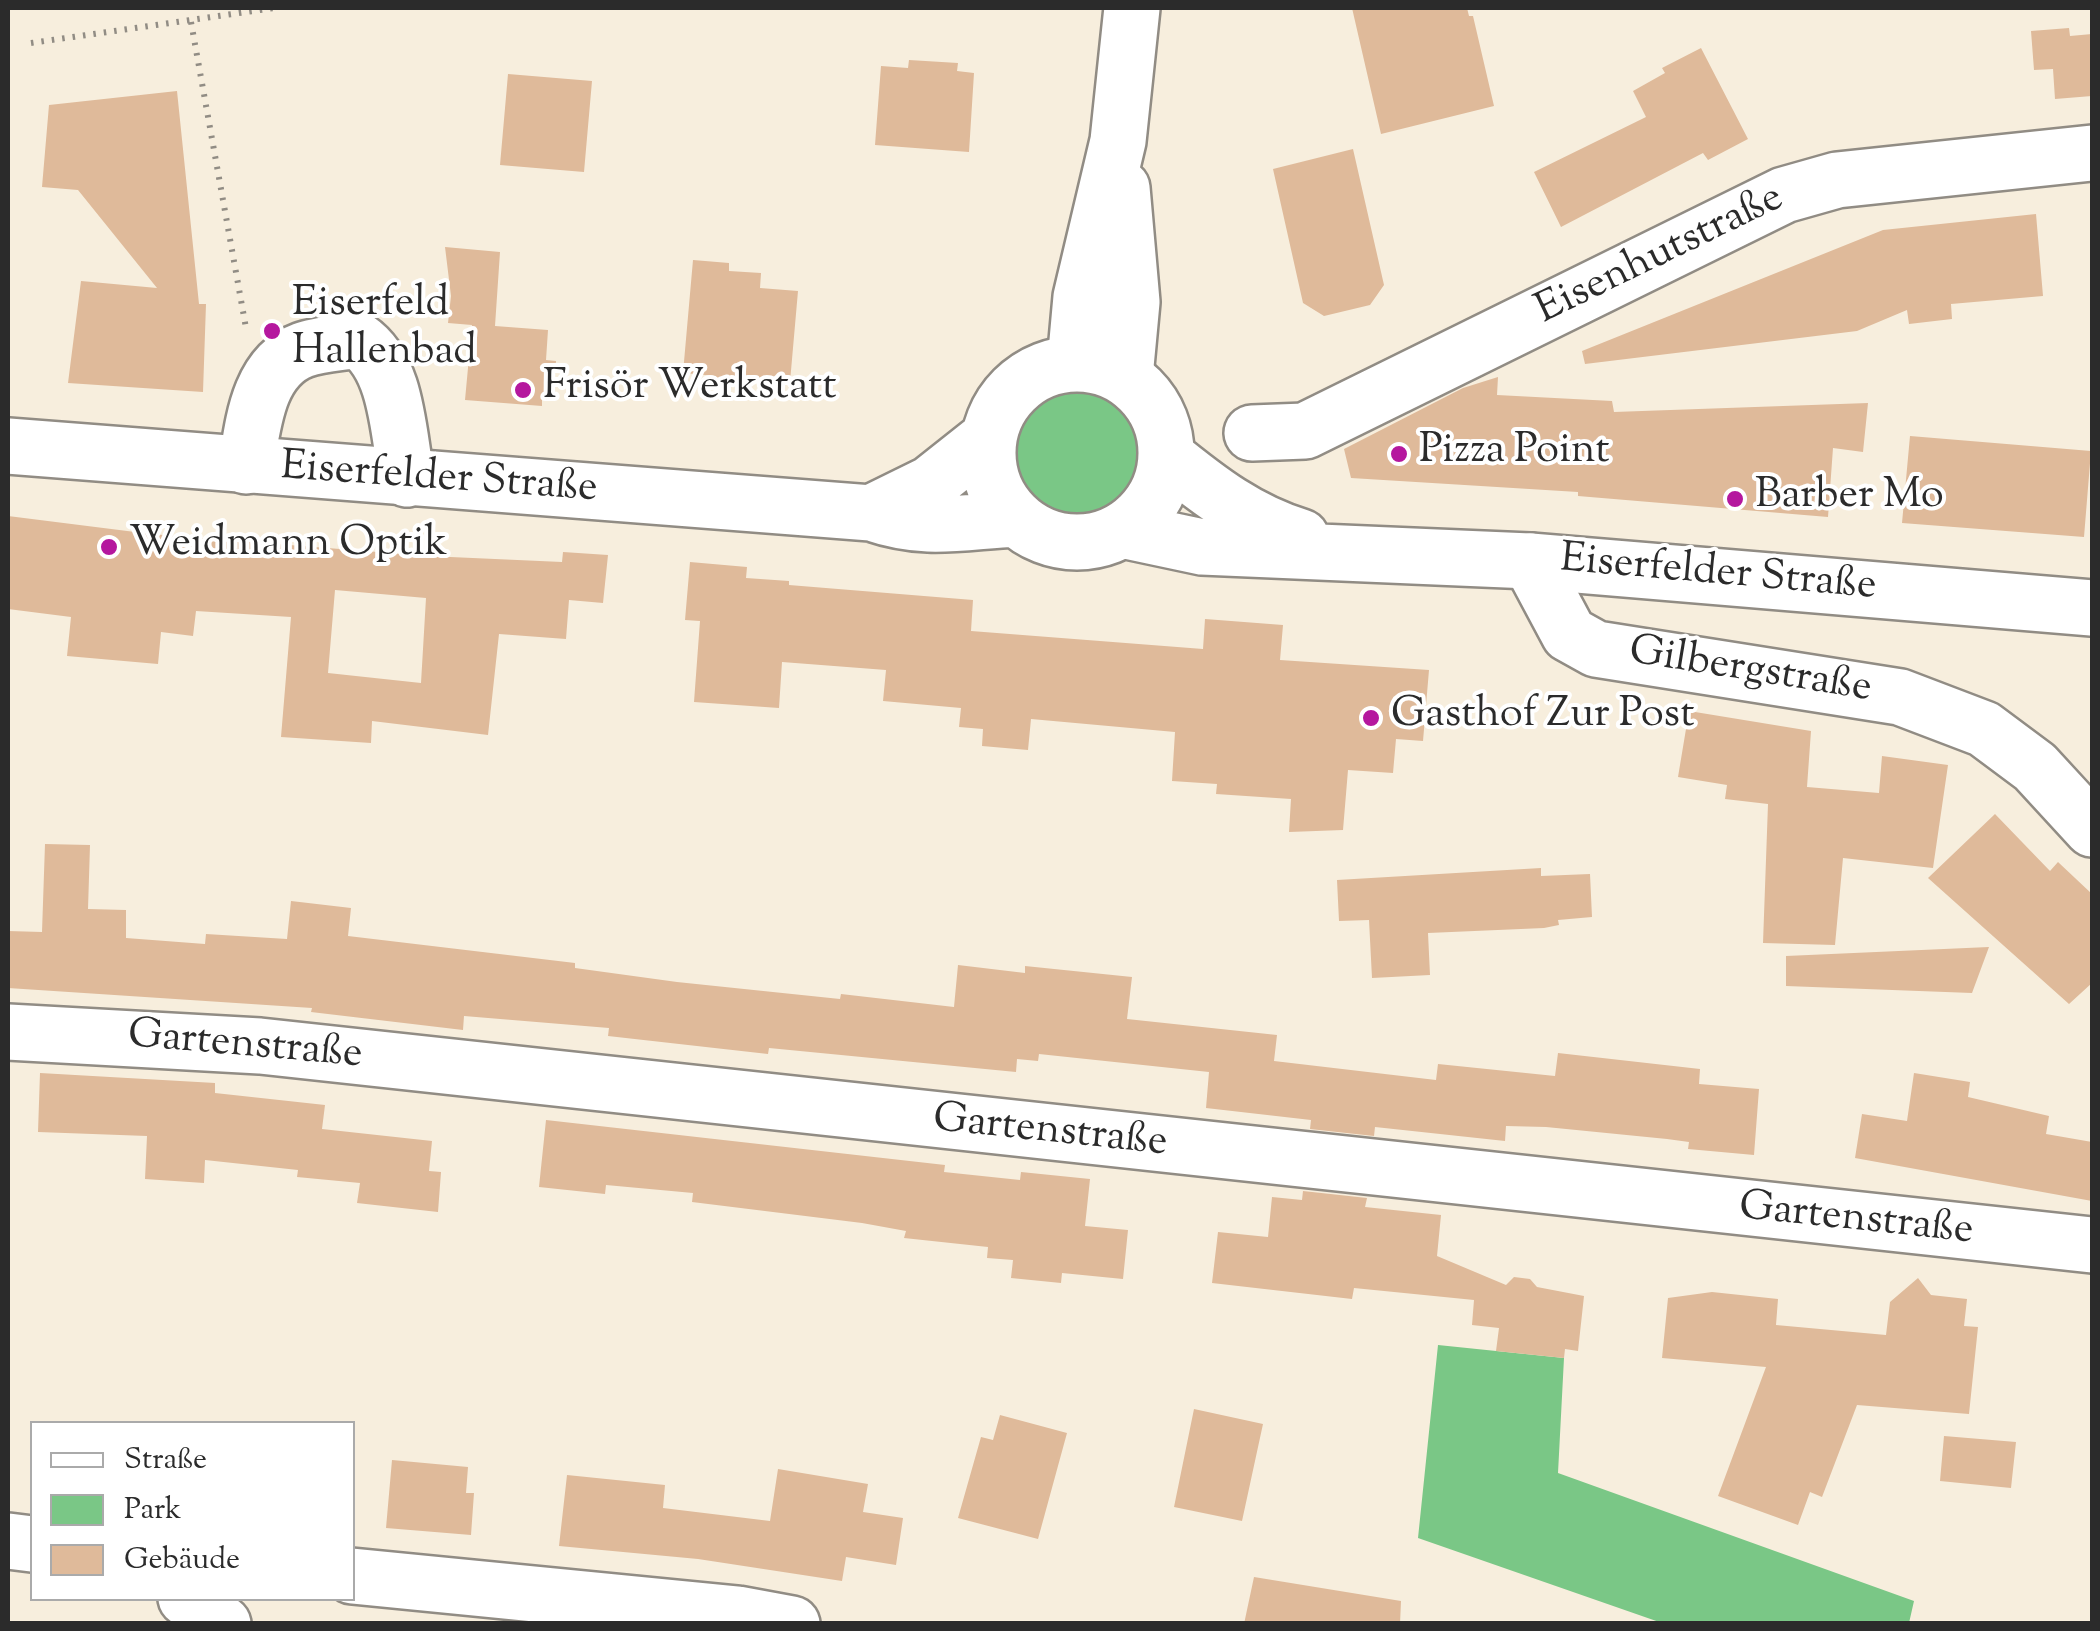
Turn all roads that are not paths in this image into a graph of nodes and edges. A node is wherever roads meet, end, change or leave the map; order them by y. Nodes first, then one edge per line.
1 (1132, 8) edge
2 (2092, 152) edge
3 (1100, 370) junction
4 (1252, 433) dead end
5 (988, 438) junction
6 (8, 446) edge
7 (1166, 456) junction
8 (246, 466) junction
9 (407, 479) junction
10 (871, 514) junction
11 (1016, 519) junction
12 (1122, 530) junction
13 (1342, 550) junction
14 (1530, 560) junction
15 (2092, 608) edge
16 (2092, 829) edge
17 (8, 1032) edge
18 (2092, 1245) edge
19 (355, 1576) edge
20 (190, 1601) edge
21 (224, 1624) edge
22 (792, 1624) edge

1 - 3 main road
2 - 4 main road, Eisenhutstraße
3 - 5 main road
3 - 7 main road
5 - 10 main road
5 - 11 main road
6 - 8 main road, Eiserfelder Straße
7 - 12 main road
7 - 13 main road, Eiserfelder Straße
8 - 9 main road, Eiserfelder Straße
8 - 9 main road
9 - 10 main road, Eiserfelder Straße
10 - 11 main road, Eiserfelder Straße
11 - 12 main road, Eiserfelder Straße
12 - 13 main road, Eiserfelder Straße
13 - 14 main road, Eiserfelder Straße
14 - 15 main road, Eiserfelder Straße
14 - 16 main road, Gilbergstraße
17 - 18 main road, Gartenstraße
19 - 22 main road
20 - 21 main road

